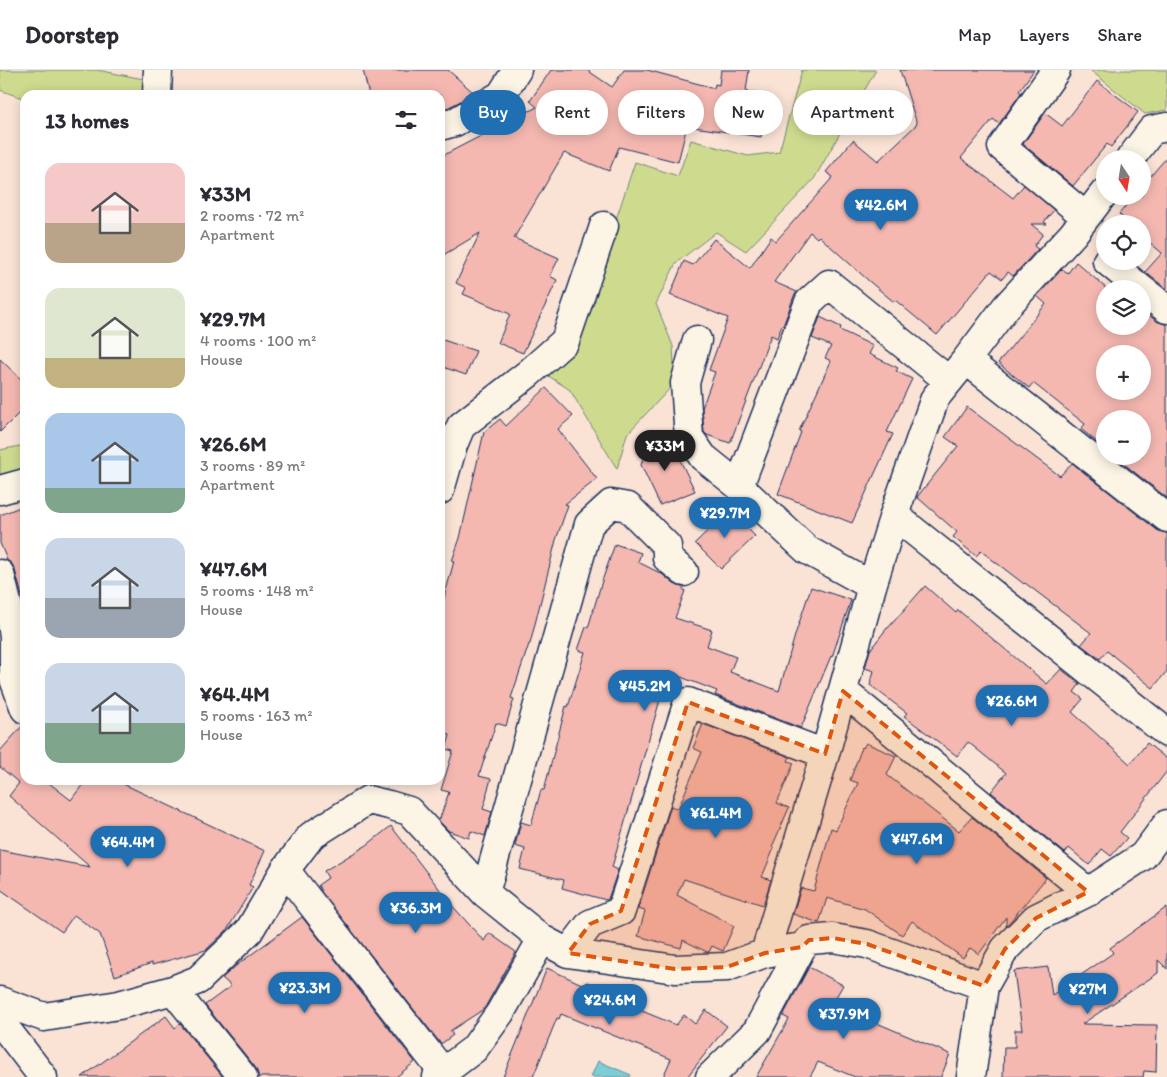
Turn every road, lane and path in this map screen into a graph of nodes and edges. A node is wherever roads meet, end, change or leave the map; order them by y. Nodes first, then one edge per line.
1 (158, 70) edge
2 (516, 70) edge
3 (1056, 70) edge
4 (157, 90) edge
5 (445, 125) edge
6 (1167, 127) edge
7 (1137, 150) edge
8 (1096, 203) edge
9 (1079, 225) junction
10 (604, 226) dead end
11 (1096, 248) edge
12 (1118, 270) edge
13 (1130, 280) edge
14 (1151, 296) edge
15 (1167, 309) edge
16 (697, 340) dead end
17 (966, 360) junction
18 (949, 381) junction
19 (446, 443) edge
20 (20, 484) edge
21 (739, 486) junction
22 (0, 490) edge
23 (894, 515) junction
24 (1167, 518) edge
25 (684, 572) dead end
26 (0, 574) edge
27 (872, 586) junction
28 (20, 638) edge
29 (843, 691) junction
30 (20, 695) edge
31 (1167, 733) edge
32 (825, 754) junction
33 (380, 785) edge
34 (389, 805) junction
35 (1167, 824) edge
36 (285, 870) junction
37 (1088, 892) junction
38 (485, 893) junction
39 (542, 939) junction
40 (802, 947) junction
41 (568, 953) junction
42 (765, 953) junction
43 (984, 986) junction
44 (173, 990) junction
45 (0, 1001) edge
46 (0, 1021) edge
47 (440, 1074) edge
48 (43, 1077) edge
49 (243, 1077) edge
50 (710, 1077) edge
51 (971, 1077) edge

1 - 4 street
2 - 5 street
3 - 9 street
6 - 7 street
8 - 9 street
9 - 11 street
9 - 17 street
10 - 19 street
12 - 13 street
14 - 15 street
16 - 21 street
17 - 18 street
17 - 24 street
18 - 21 street
18 - 23 street
20 - 22 street
21 - 27 street
23 - 27 street
23 - 31 street
25 - 38 street
26 - 28 street
27 - 29 street
28 - 30 street
29 - 32 street
29 - 37 street
32 - 41 street
32 - 42 street
33 - 34 street
34 - 36 street
34 - 38 street
35 - 37 street
36 - 44 street
36 - 47 street
37 - 43 street
38 - 39 street
39 - 41 street
39 - 47 street
40 - 42 street
40 - 43 street
40 - 50 street
41 - 42 street
43 - 51 street
44 - 45 street
44 - 49 street
46 - 48 street

